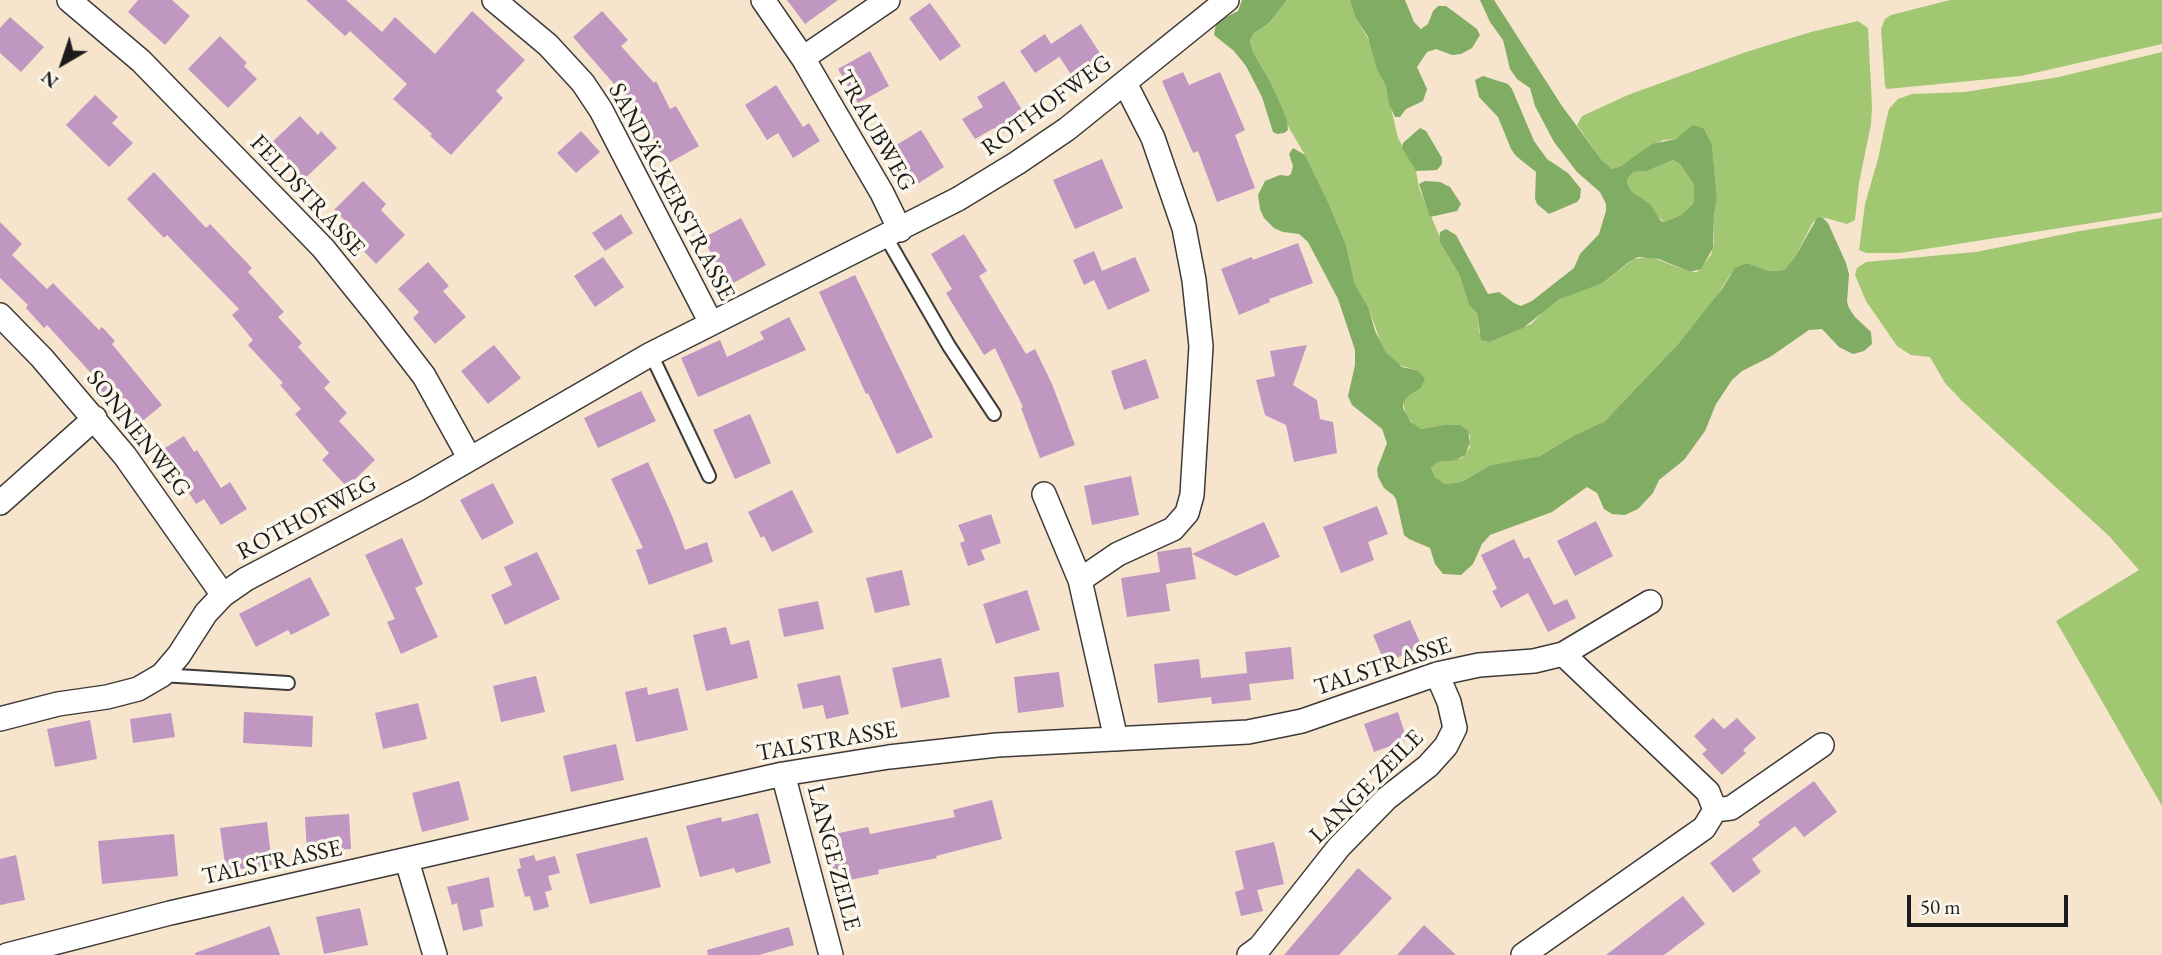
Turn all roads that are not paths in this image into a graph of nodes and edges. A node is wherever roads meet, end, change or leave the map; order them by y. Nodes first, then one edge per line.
1 (69, 0) edge
2 (494, 0) edge
3 (763, 0) edge
4 (888, 0) edge
5 (1227, 0) edge
6 (803, 58) junction
7 (1125, 83) junction
8 (893, 233) junction
9 (0, 314) edge
10 (711, 323) junction
11 (651, 355) junction
12 (994, 414) dead end
13 (95, 418) junction
14 (470, 459) junction
15 (709, 476) dead end
16 (1044, 494) dead end
17 (0, 503) edge
18 (1080, 580) junction
19 (223, 596) junction
20 (1650, 602) dead end
21 (1563, 654) junction
22 (1437, 674) junction
23 (162, 675) junction
24 (288, 683) dead end
25 (0, 719) edge
26 (1116, 739) junction
27 (1822, 746) dead end
28 (783, 774) junction
29 (1715, 810) junction
30 (407, 861) junction
31 (430, 954) edge
32 (7, 955) edge
33 (831, 955) edge
34 (1249, 955) edge
35 (1523, 955) edge

1 - 14 street, FELDSTRASSE
2 - 10 street, SANDÄCKERSTRASSE
3 - 6 street, TRAUBWEG
4 - 6 street, TRAUBWEG
5 - 7 street, ROTHOFWEG
6 - 8 street, TRAUBWEG
7 - 8 street, ROTHOFWEG
7 - 18 street
8 - 10 street, ROTHOFWEG
8 - 12 lane
9 - 13 street, SONNENWEG
10 - 11 street, ROTHOFWEG
11 - 14 street, ROTHOFWEG
11 - 15 lane
13 - 17 street
13 - 19 street, SONNENWEG
14 - 19 street, ROTHOFWEG
16 - 18 street
18 - 26 street
19 - 23 street, ROTHOFWEG
20 - 21 street, TALSTRASSE
21 - 22 street, TALSTRASSE
21 - 29 street
22 - 26 street, TALSTRASSE
22 - 34 street, LANGE ZEILE
23 - 24 lane
23 - 25 street, ROTHOFWEG
26 - 28 street, TALSTRASSE
27 - 29 street
28 - 30 street, TALSTRASSE
28 - 33 street, LANGE ZEILE
29 - 35 street
30 - 31 street
30 - 32 street, TALSTRASSE

